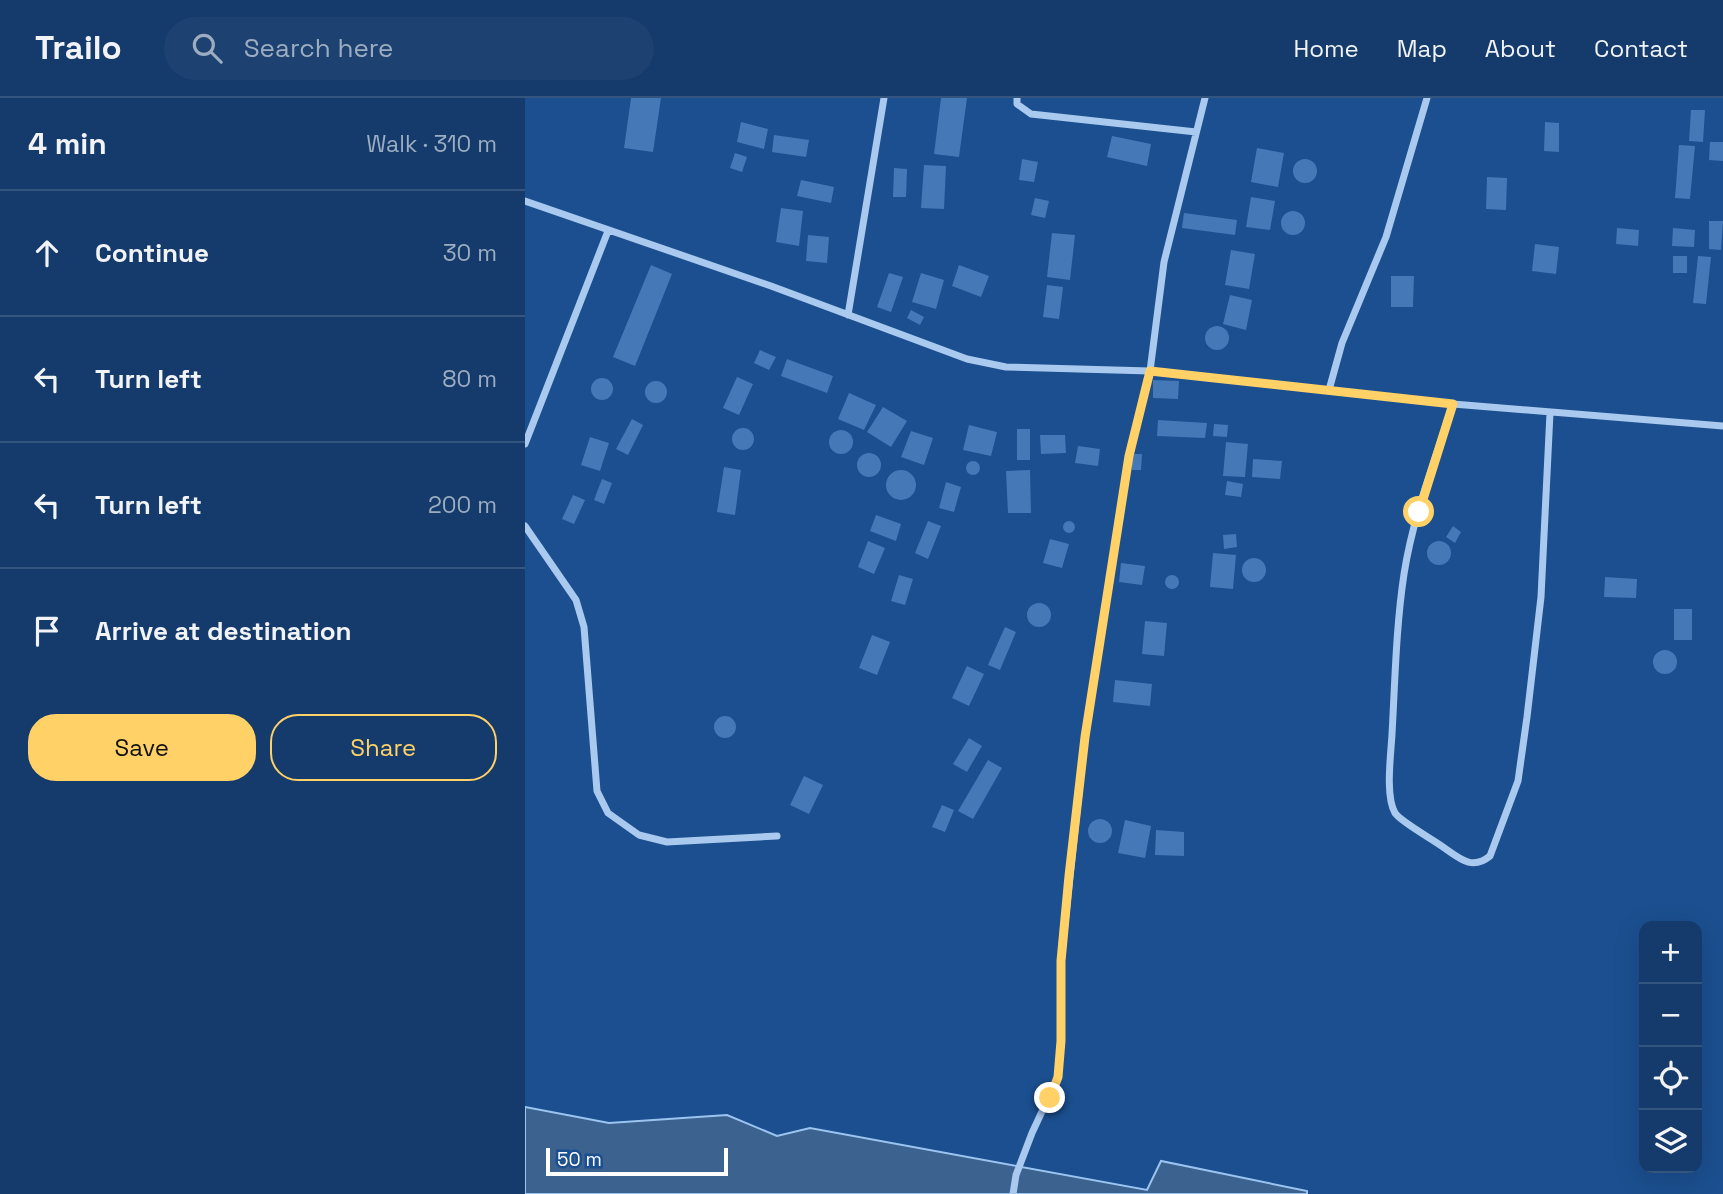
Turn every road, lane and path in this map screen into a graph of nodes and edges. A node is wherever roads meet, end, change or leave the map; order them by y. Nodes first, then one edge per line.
1 (884, 98) edge
2 (1017, 98) edge
3 (1205, 98) edge
4 (1427, 98) edge
5 (1196, 132) junction
6 (525, 201) edge
7 (608, 231) junction
8 (848, 315) junction
9 (1150, 371) junction
10 (1329, 390) junction
11 (1453, 404) junction
12 (1550, 413) junction
13 (1723, 426) edge
14 (525, 444) edge
15 (525, 526) edge
16 (777, 836) dead end
17 (1013, 1194) edge

1 - 8 street
2 - 5 street
3 - 5 street
4 - 10 street
5 - 9 street
6 - 7 street
7 - 8 street
7 - 14 street
8 - 9 street
9 - 10 street
9 - 17 street
10 - 11 street
11 - 12 street
11 - 12 street
12 - 13 street
15 - 16 street

